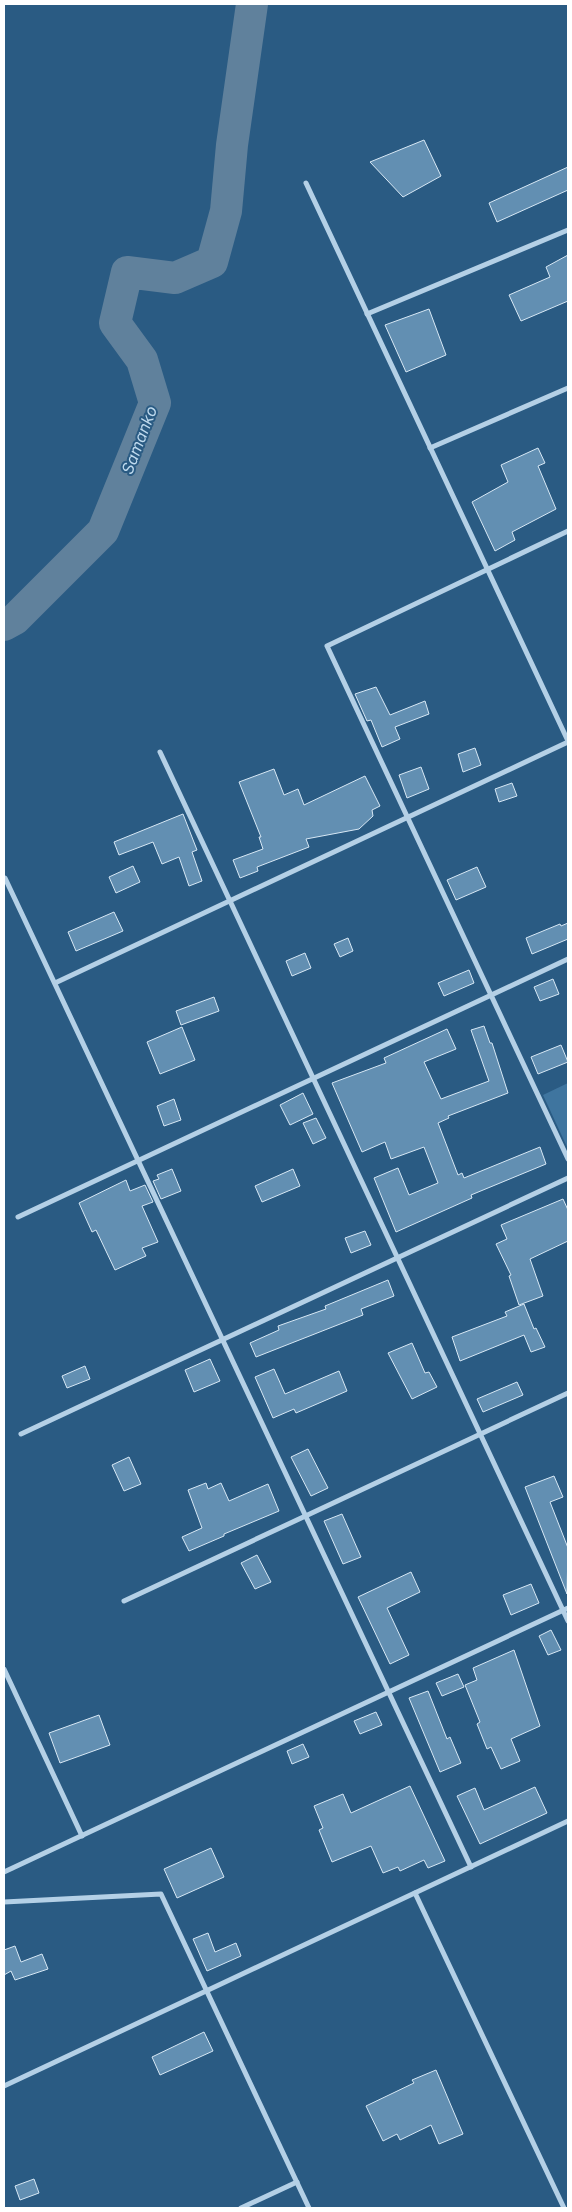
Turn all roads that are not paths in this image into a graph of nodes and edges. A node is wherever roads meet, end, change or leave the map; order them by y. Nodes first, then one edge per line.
1 (306, 183) dead end
2 (568, 230) edge
3 (367, 314) junction
4 (568, 388) edge
5 (430, 448) junction
6 (568, 531) edge
7 (487, 569) junction
8 (568, 742) edge
9 (160, 752) dead end
10 (407, 818) junction
11 (5, 878) dead end
12 (230, 901) junction
13 (568, 958) edge
14 (55, 983) junction
15 (491, 995) junction
16 (313, 1078) junction
17 (568, 1159) edge
18 (138, 1160) junction
19 (568, 1178) edge
20 (18, 1217) dead end
21 (398, 1258) junction
22 (223, 1340) junction
23 (568, 1393) edge
24 (21, 1434) dead end
25 (480, 1434) junction
26 (306, 1516) junction
27 (124, 1601) dead end
28 (566, 1609) edge
29 (568, 1621) edge
30 (4, 1669) edge
31 (388, 1692) junction
32 (568, 1821) edge
33 (82, 1836) junction
34 (471, 1867) junction
35 (4, 1872) edge
36 (415, 1893) junction
37 (4, 1902) edge
38 (207, 1991) junction
39 (4, 2086) edge
40 (297, 2182) junction
41 (241, 2208) edge
42 (309, 2208) edge
43 (564, 2208) edge

1 - 3 street
2 - 3 street
3 - 5 street
4 - 5 street
5 - 7 street
6 - 7 street
7 - 8 street
7 - 10 street
8 - 10 street
9 - 12 street
10 - 12 street
10 - 15 street
11 - 14 street
12 - 14 street
12 - 16 street
13 - 15 street
14 - 18 street
15 - 16 street
15 - 17 street
16 - 18 street
16 - 21 street
18 - 20 street
18 - 22 street
19 - 21 street
21 - 22 street
21 - 25 street
22 - 24 street
22 - 26 street
23 - 25 street
25 - 26 street
25 - 28 street
26 - 27 street
26 - 31 street
28 - 29 street
28 - 31 street
30 - 33 street
31 - 33 street
31 - 34 street
32 - 34 street
33 - 35 street
34 - 36 street
36 - 38 street
36 - 43 street
37 - 38 street
38 - 39 street
38 - 40 street
40 - 41 street
40 - 42 street

